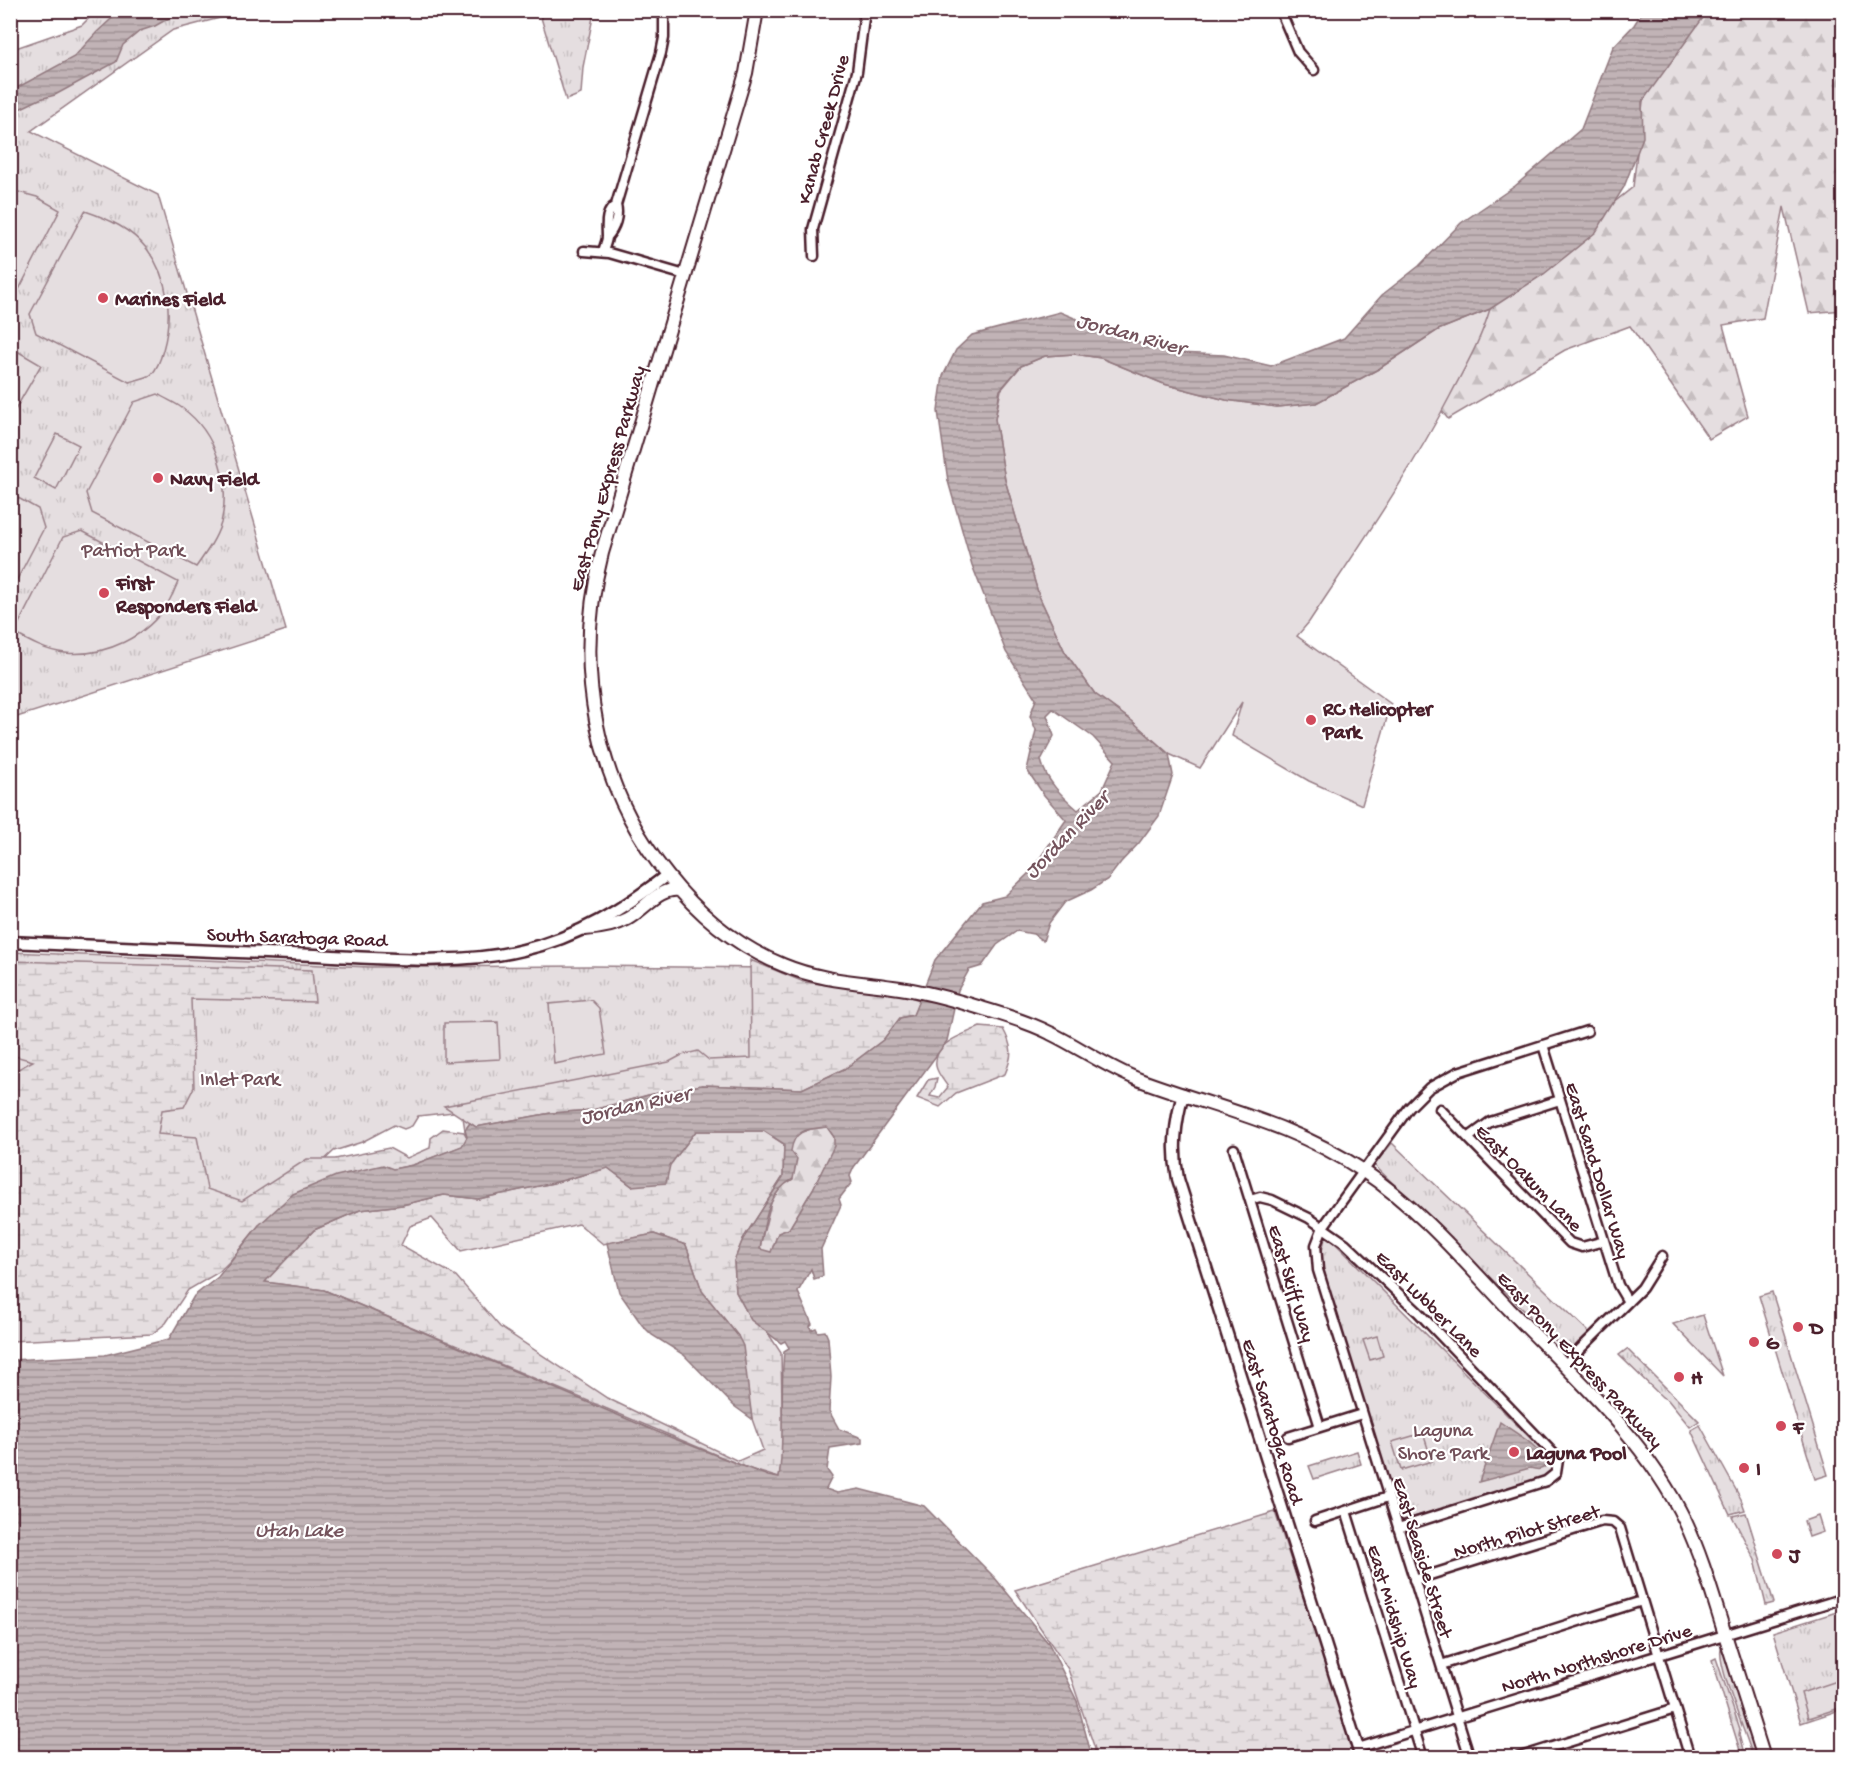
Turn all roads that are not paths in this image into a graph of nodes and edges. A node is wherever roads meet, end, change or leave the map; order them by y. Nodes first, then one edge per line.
1 (664, 10) edge
2 (757, 10) edge
3 (865, 10) edge
4 (1281, 10) edge
5 (1314, 70) dead end
6 (584, 251) dead end
7 (603, 252) junction
8 (814, 256) dead end
9 (685, 275) junction
10 (667, 875) junction
11 (679, 890) junction
12 (582, 930) junction
13 (10, 942) edge
14 (1587, 1031) dead end
15 (1543, 1045) junction
16 (1091, 1056) junction
17 (1183, 1094) junction
18 (1560, 1100) junction
19 (1440, 1109) dead end
20 (1259, 1118) junction
21 (1468, 1138) junction
22 (1234, 1149) dead end
23 (1365, 1171) junction
24 (1250, 1200) junction
25 (1323, 1227) junction
26 (1604, 1241) junction
27 (1662, 1256) dead end
28 (1628, 1302) junction
29 (1564, 1365) junction
30 (1362, 1414) junction
31 (1320, 1427) junction
32 (1288, 1437) dead end
33 (1388, 1497) junction
34 (1346, 1511) junction
35 (1315, 1521) dead end
36 (1398, 1528) junction
37 (1414, 1580) junction
38 (1844, 1598) edge
39 (1642, 1601) junction
40 (1725, 1634) junction
41 (1658, 1654) junction
42 (1441, 1665) junction
43 (1675, 1709) junction
44 (1457, 1718) junction
45 (1415, 1731) junction
46 (1359, 1753) edge
47 (1423, 1758) edge
48 (1470, 1758) edge
49 (1517, 1758) edge
50 (1690, 1758) edge
51 (1764, 1758) edge

1 - 7 street
2 - 9 main road, East Pony Express Parkway
3 - 8 street, Kanab Creek Drive
4 - 5 street
6 - 7 street
7 - 9 street
9 - 10 main road, East Pony Express Parkway
10 - 11 main road, East Pony Express Parkway
10 - 12 street, South Saratoga Road
11 - 12 main road
11 - 16 main road, East Pony Express Parkway
12 - 13 street, South Saratoga Road
14 - 15 street, East Seaside Street
15 - 18 street, East Sand Dollar Way
15 - 23 street, East Seaside Street
16 - 17 main road, East Pony Express Parkway
16 - 20 main road, East Pony Express Parkway
17 - 20 main road, East Pony Express Parkway
17 - 46 street, East Saratoga Road
18 - 21 street
18 - 26 street, East Sand Dollar Way
19 - 21 street, East Oakum Lane
20 - 23 main road, East Pony Express Parkway
21 - 26 street, East Oakum Lane
22 - 24 street, East Skiff Way
23 - 25 street, East Seaside Street
23 - 29 main road, East Pony Express Parkway
24 - 25 street, East Lubber Lane
24 - 31 street, East Skiff Way
25 - 30 street, East Seaside Street
25 - 36 street, East Lubber Lane
26 - 28 street, East Sand Dollar Way
27 - 28 street
28 - 29 street
29 - 40 main road, East Pony Express Parkway
30 - 31 street
30 - 33 street, East Seaside Street
31 - 32 street
33 - 34 street
33 - 36 street, East Seaside Street
34 - 35 street
34 - 45 street, East Midship Way
36 - 37 street, East Seaside Street
37 - 39 street, North Pilot Street
37 - 42 street, East Seaside Street
38 - 40 street, North Northshore Drive
39 - 41 street
39 - 42 street
40 - 41 street, North Northshore Drive
40 - 51 main road, East Pony Express Parkway
41 - 43 street
41 - 44 street, North Northshore Drive
42 - 44 street, East Seaside Street
43 - 49 street
43 - 50 street
44 - 45 street, North Northshore Drive
44 - 48 street, East Seaside Street
45 - 46 street, North Northshore Drive
45 - 47 street, East Midship Way

